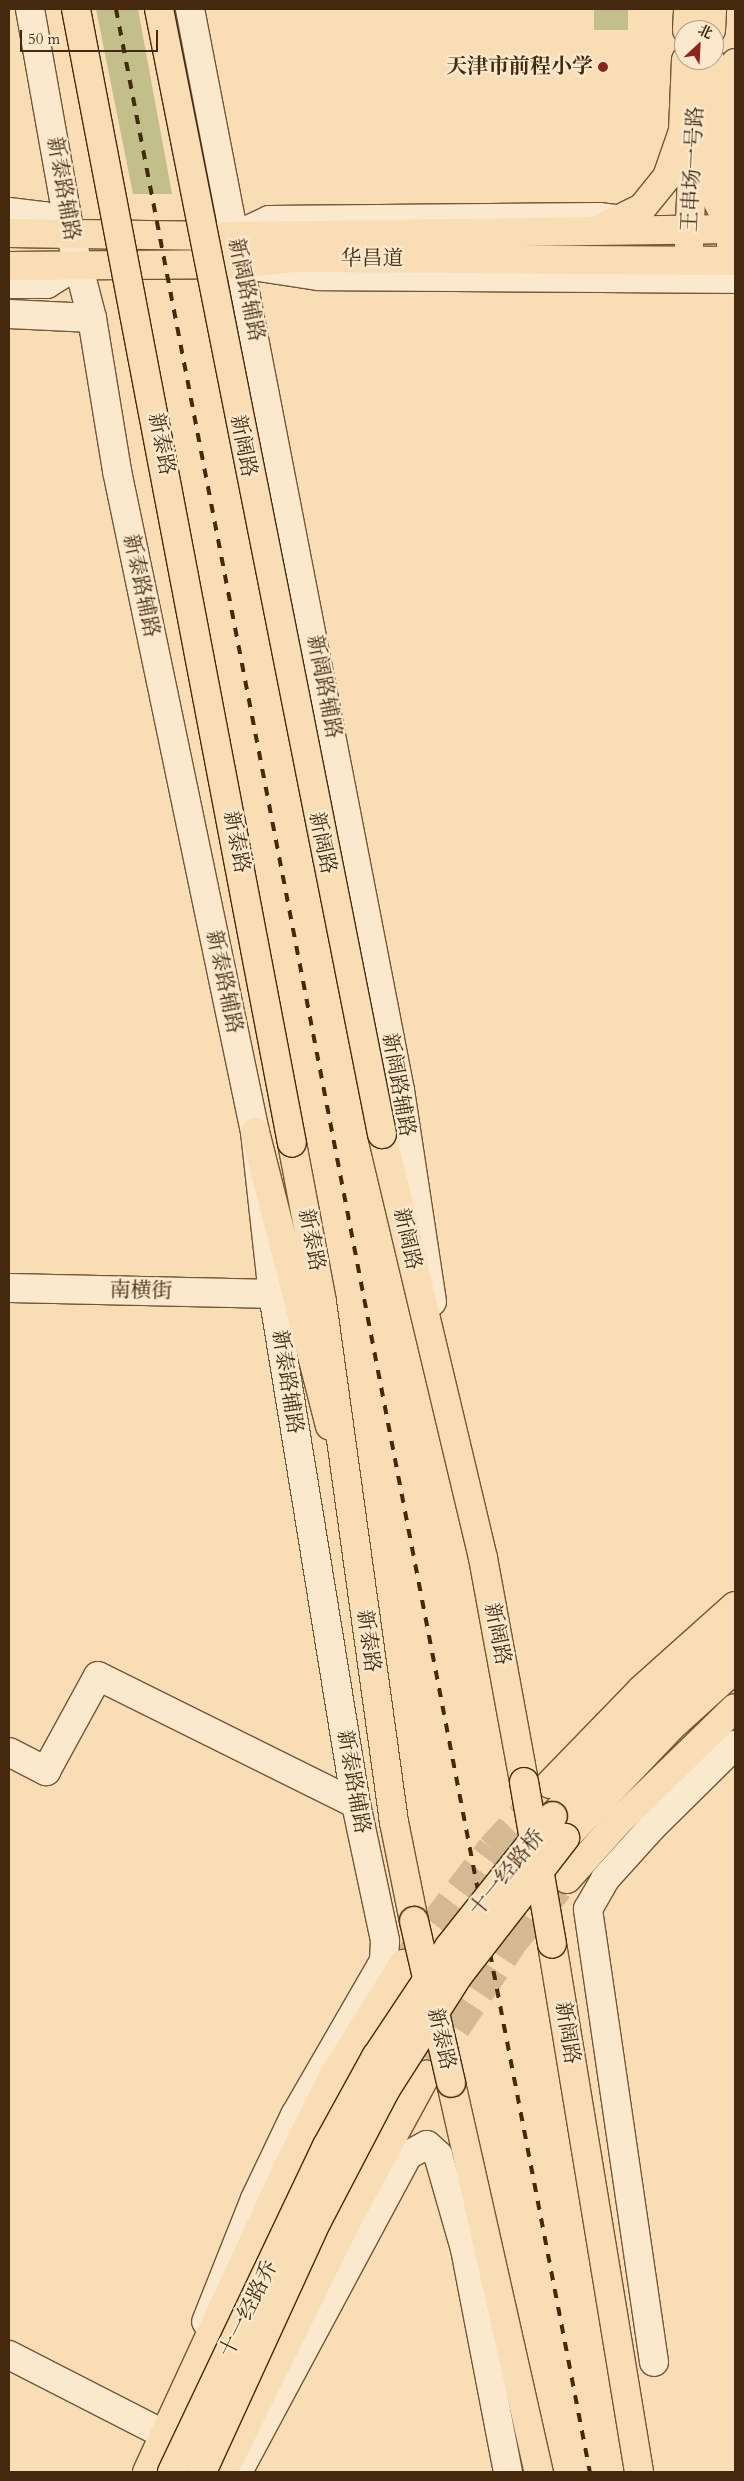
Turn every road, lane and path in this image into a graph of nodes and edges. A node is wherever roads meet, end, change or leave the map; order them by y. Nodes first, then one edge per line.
1 (30, 9) edge
2 (76, 9) edge
3 (159, 9) edge
4 (190, 9) edge
5 (735, 63) edge
6 (685, 70) edge
7 (698, 70) edge
8 (710, 70) edge
9 (734, 141) edge
10 (227, 200) junction
11 (715, 202) junction
12 (9, 212) edge
13 (269, 220) junction
14 (621, 220) junction
15 (691, 229) junction
16 (734, 229) edge
17 (9, 232) edge
18 (70, 233) junction
19 (588, 233) junction
20 (235, 236) junction
21 (631, 260) junction
22 (241, 264) junction
23 (78, 265) junction
24 (9, 266) edge
25 (689, 270) junction
26 (733, 270) edge
27 (9, 284) edge
28 (9, 314) edge
29 (92, 318) junction
30 (255, 1132) junction
31 (9, 1288) edge
32 (273, 1294) junction
33 (441, 1368) junction
34 (342, 1467) junction
35 (735, 1606) edge
36 (735, 1638) edge
37 (735, 1669) edge
38 (735, 1708) edge
39 (735, 1745) edge
40 (9, 1752) edge
41 (537, 1783) junction
42 (356, 1804) junction
43 (567, 1879) tunnel mouth
44 (393, 1963) joint
45 (426, 2075) tunnel mouth
46 (327, 2146) joint
47 (9, 2355) edge
48 (654, 2362) dead end
49 (177, 2408) junction
50 (164, 2434) junction
51 (243, 2439) junction
52 (147, 2472) edge
53 (172, 2472) edge
54 (202, 2472) edge
55 (224, 2472) edge
56 (230, 2472) edge
57 (238, 2472) edge
58 (508, 2472) edge
59 (539, 2472) edge
60 (639, 2472) edge

1 - 18 street, 新泰路辅路
2 - 34 main road, 新泰路, bridge
3 - 33 main road, 新阔路, bridge
4 - 10 street, 新阔路辅路
5 - 9 main road, 王串场一号路
6 - 14 main road
7 - 15 main road, 王串场一号路
8 - 11 main road
9 - 11 main road
9 - 16 main road, 王串场一号路
10 - 13 street
10 - 20 street, 新阔路辅路
11 - 15 main road
11 - 16 main road
12 - 18 street
13 - 14 street
13 - 20 street
14 - 15 street
14 - 19 main road
15 - 16 main road, 华昌道
15 - 19 main road, 华昌道
15 - 21 main road
15 - 25 main road, 王串场一号路
16 - 26 main road, 王串场一号路
17 - 18 main road, 华昌道
18 - 20 main road, 华昌道
18 - 23 street, 新泰路辅路
19 - 20 main road, 华昌道
20 - 22 street, 新阔路辅路
21 - 22 main road, 华昌道
21 - 25 main road, 华昌道
22 - 23 main road, 华昌道
22 - 25 street
22 - 33 street, 新阔路辅路
23 - 24 main road, 华昌道
23 - 27 street
23 - 29 street, 新泰路辅路
25 - 26 street
28 - 29 street
29 - 30 street, 新泰路辅路
30 - 32 street, 新泰路辅路
30 - 34 main road
31 - 32 street, 南横街
32 - 42 street, 新泰路辅路
33 - 41 main road, 新阔路
34 - 59 main road, 新泰路, bridge
35 - 41 main road
36 - 46 main road, 十一经路桥, bridge
37 - 54 main road, 十一经路桥, bridge
38 - 43 main road
39 - 48 street
40 - 42 street
41 - 60 main road, 新阔路, bridge
42 - 44 street, 新泰路辅路
44 - 49 main road
45 - 51 main road
46 - 53 main road, 十一经路乔, bridge
47 - 50 street
49 - 50 main road
49 - 51 main road
50 - 52 main road
51 - 55 main road
51 - 56 main road
57 - 58 street

